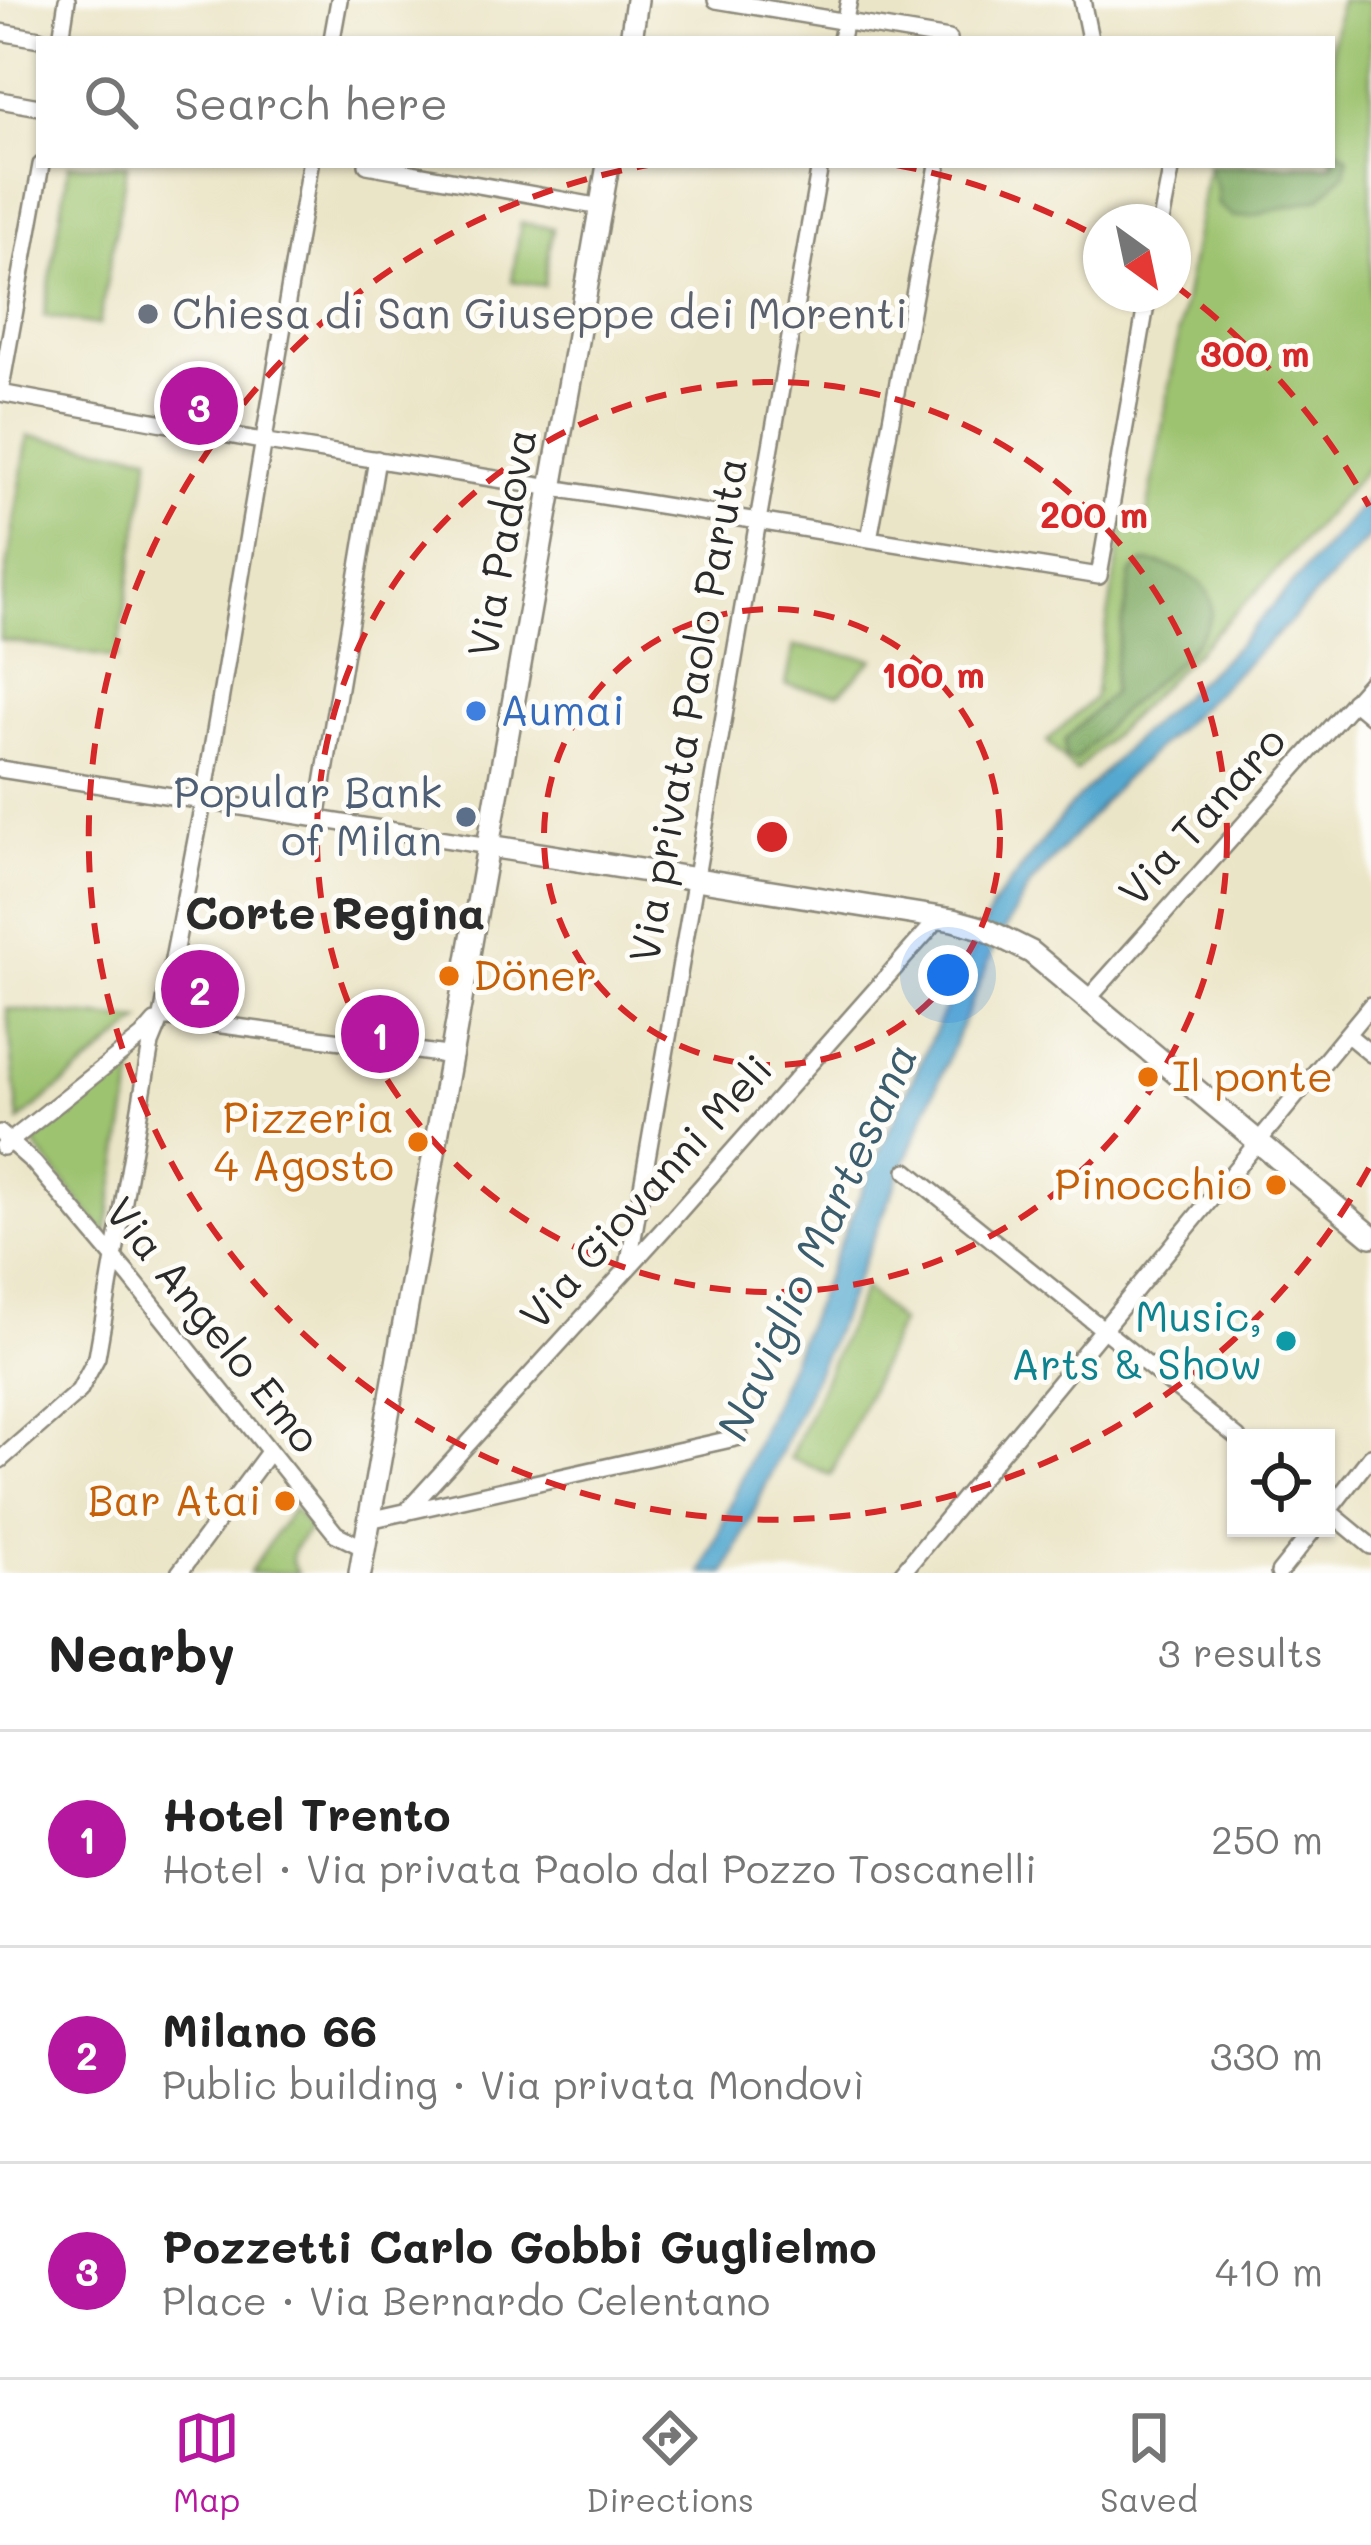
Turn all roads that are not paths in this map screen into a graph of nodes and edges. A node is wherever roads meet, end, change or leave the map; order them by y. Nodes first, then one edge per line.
1 (67, 0) edge
2 (339, 0) edge
3 (637, 0) edge
4 (716, 0) edge
5 (849, 0) edge
6 (1082, 0) edge
7 (844, 21) junction
8 (0, 32) edge
9 (61, 36) edge
10 (333, 36) edge
11 (631, 36) edge
12 (842, 36) edge
13 (932, 36) edge
14 (1089, 36) edge
15 (36, 38) edge
16 (0, 100) edge
17 (36, 106) edge
18 (40, 168) edge
19 (309, 168) edge
20 (385, 168) edge
21 (608, 168) edge
22 (819, 168) edge
23 (937, 168) edge
24 (1171, 168) edge
25 (1164, 204) edge
26 (601, 207) junction
27 (1145, 312) edge
28 (0, 393) edge
29 (263, 442) junction
30 (377, 459) junction
31 (550, 488) junction
32 (759, 521) junction
33 (869, 539) junction
34 (1371, 682) edge
35 (1353, 701) junction
36 (1371, 716) edge
37 (0, 770) edge
38 (203, 802) junction
39 (317, 820) junction
40 (489, 846) junction
41 (693, 880) junction
42 (946, 919) junction
43 (1088, 999) junction
44 (1371, 1005) edge
45 (162, 1017) junction
46 (1348, 1034) junction
47 (1371, 1054) edge
48 (454, 1056) junction
49 (2, 1142) edge
50 (1258, 1145) junction
51 (907, 1171) dead end
52 (1371, 1236) edge
53 (116, 1263) junction
54 (628, 1267) junction
55 (1104, 1330) junction
56 (1227, 1429) edge
57 (740, 1437) dead end
58 (268, 1452) junction
59 (1371, 1456) edge
60 (0, 1460) edge
61 (1335, 1502) edge
62 (405, 1513) junction
63 (1335, 1518) edge
64 (370, 1520) junction
65 (1308, 1537) edge
66 (1371, 1546) edge
67 (364, 1548) junction
68 (179, 1573) edge
69 (361, 1573) edge
70 (902, 1573) edge
71 (1279, 1573) edge

1 - 9 street
2 - 10 street
3 - 11 street
4 - 7 street
5 - 7 street
6 - 14 street
7 - 12 street
7 - 13 street
8 - 15 street
16 - 17 street
18 - 28 street
19 - 29 street
20 - 26 street
21 - 26 street, Via Padova
22 - 32 street, Via privata Paolo Paruta
23 - 33 street
24 - 25 street
26 - 31 street, Via Padova
27 - 33 street
28 - 29 street
29 - 30 street
29 - 38 street
30 - 31 street
30 - 39 street
31 - 32 street
31 - 40 street, Via Padova
32 - 33 street
32 - 41 street, Via privata Paolo Paruta
34 - 35 street, Via Tanaro
35 - 36 street
35 - 43 street, Via Tanaro
37 - 38 street
38 - 39 street
38 - 45 street
39 - 40 street
40 - 41 street
40 - 48 street, Via Padova
41 - 42 street
41 - 54 street, Via privata Paolo Paruta
42 - 43 street
42 - 54 street, Via Giovanni Meli
43 - 50 street
44 - 46 street
45 - 48 street
45 - 49 street
45 - 53 street
46 - 47 street
46 - 50 street
48 - 64 street, Via Padova
49 - 53 street, Via Angelo Emo
50 - 52 street
50 - 55 street
51 - 55 street
53 - 58 street, Via Angelo Emo
53 - 60 street
54 - 62 street, Via Giovanni Meli
55 - 56 street
55 - 70 street
57 - 62 street
58 - 67 street, Via Angelo Emo
58 - 68 street
59 - 61 street
62 - 64 street
63 - 66 street
64 - 67 street, Via Padova
65 - 71 street
67 - 69 street, Via Padova

